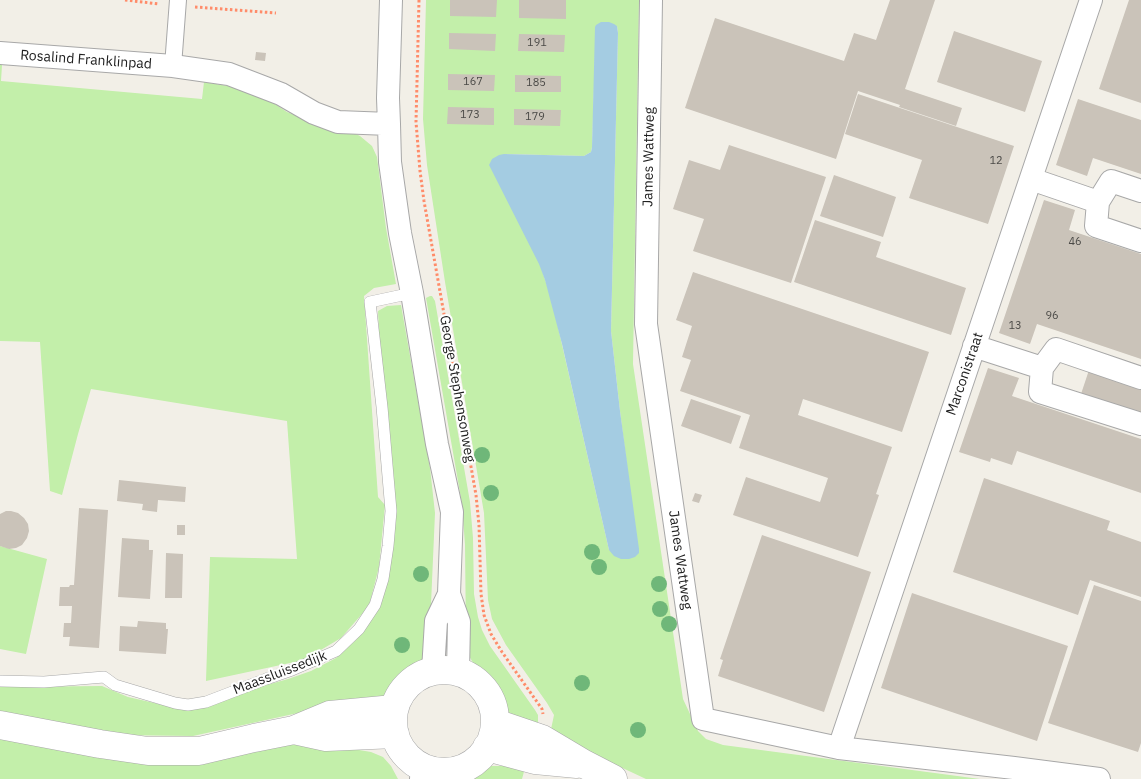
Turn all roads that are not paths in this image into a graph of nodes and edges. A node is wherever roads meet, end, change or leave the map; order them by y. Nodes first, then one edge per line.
1 (391, 0) edge
2 (651, 0) edge
3 (1091, 0) edge
4 (178, 3) edge
5 (0, 53) edge
6 (173, 66) junction
7 (389, 124) junction
8 (1031, 179) junction
9 (1141, 192) edge
10 (1098, 202) junction
11 (1141, 241) edge
12 (412, 292) junction
13 (974, 346) junction
14 (1042, 368) junction
15 (1141, 378) edge
16 (1141, 424) edge
17 (445, 671) junction
18 (0, 681) edge
19 (395, 721) junction
20 (0, 725) edge
21 (491, 735) junction
22 (839, 748) junction
23 (584, 764) junction
24 (434, 774) edge
25 (613, 779) edge
26 (1099, 779) edge

1 - 7 street, George Stephensonweg
2 - 22 street, James Wattweg
3 - 8 street, Marconistraat
4 - 6 street
5 - 6 street, Rosalind Franklinpad
6 - 7 street, Rosalind Franklinpad
7 - 12 street, George Stephensonweg
8 - 10 street
8 - 13 street, Marconistraat
9 - 10 street
10 - 11 street
12 - 17 street, George Stephensonweg
12 - 18 lane, Maassluissedijk
13 - 14 street
13 - 22 street, Marconistraat
14 - 15 street
14 - 16 street
17 - 19 street
17 - 21 street
19 - 20 street
19 - 24 street
21 - 23 street
21 - 23 street
21 - 24 street
22 - 26 street, James Wattweg
23 - 25 street

